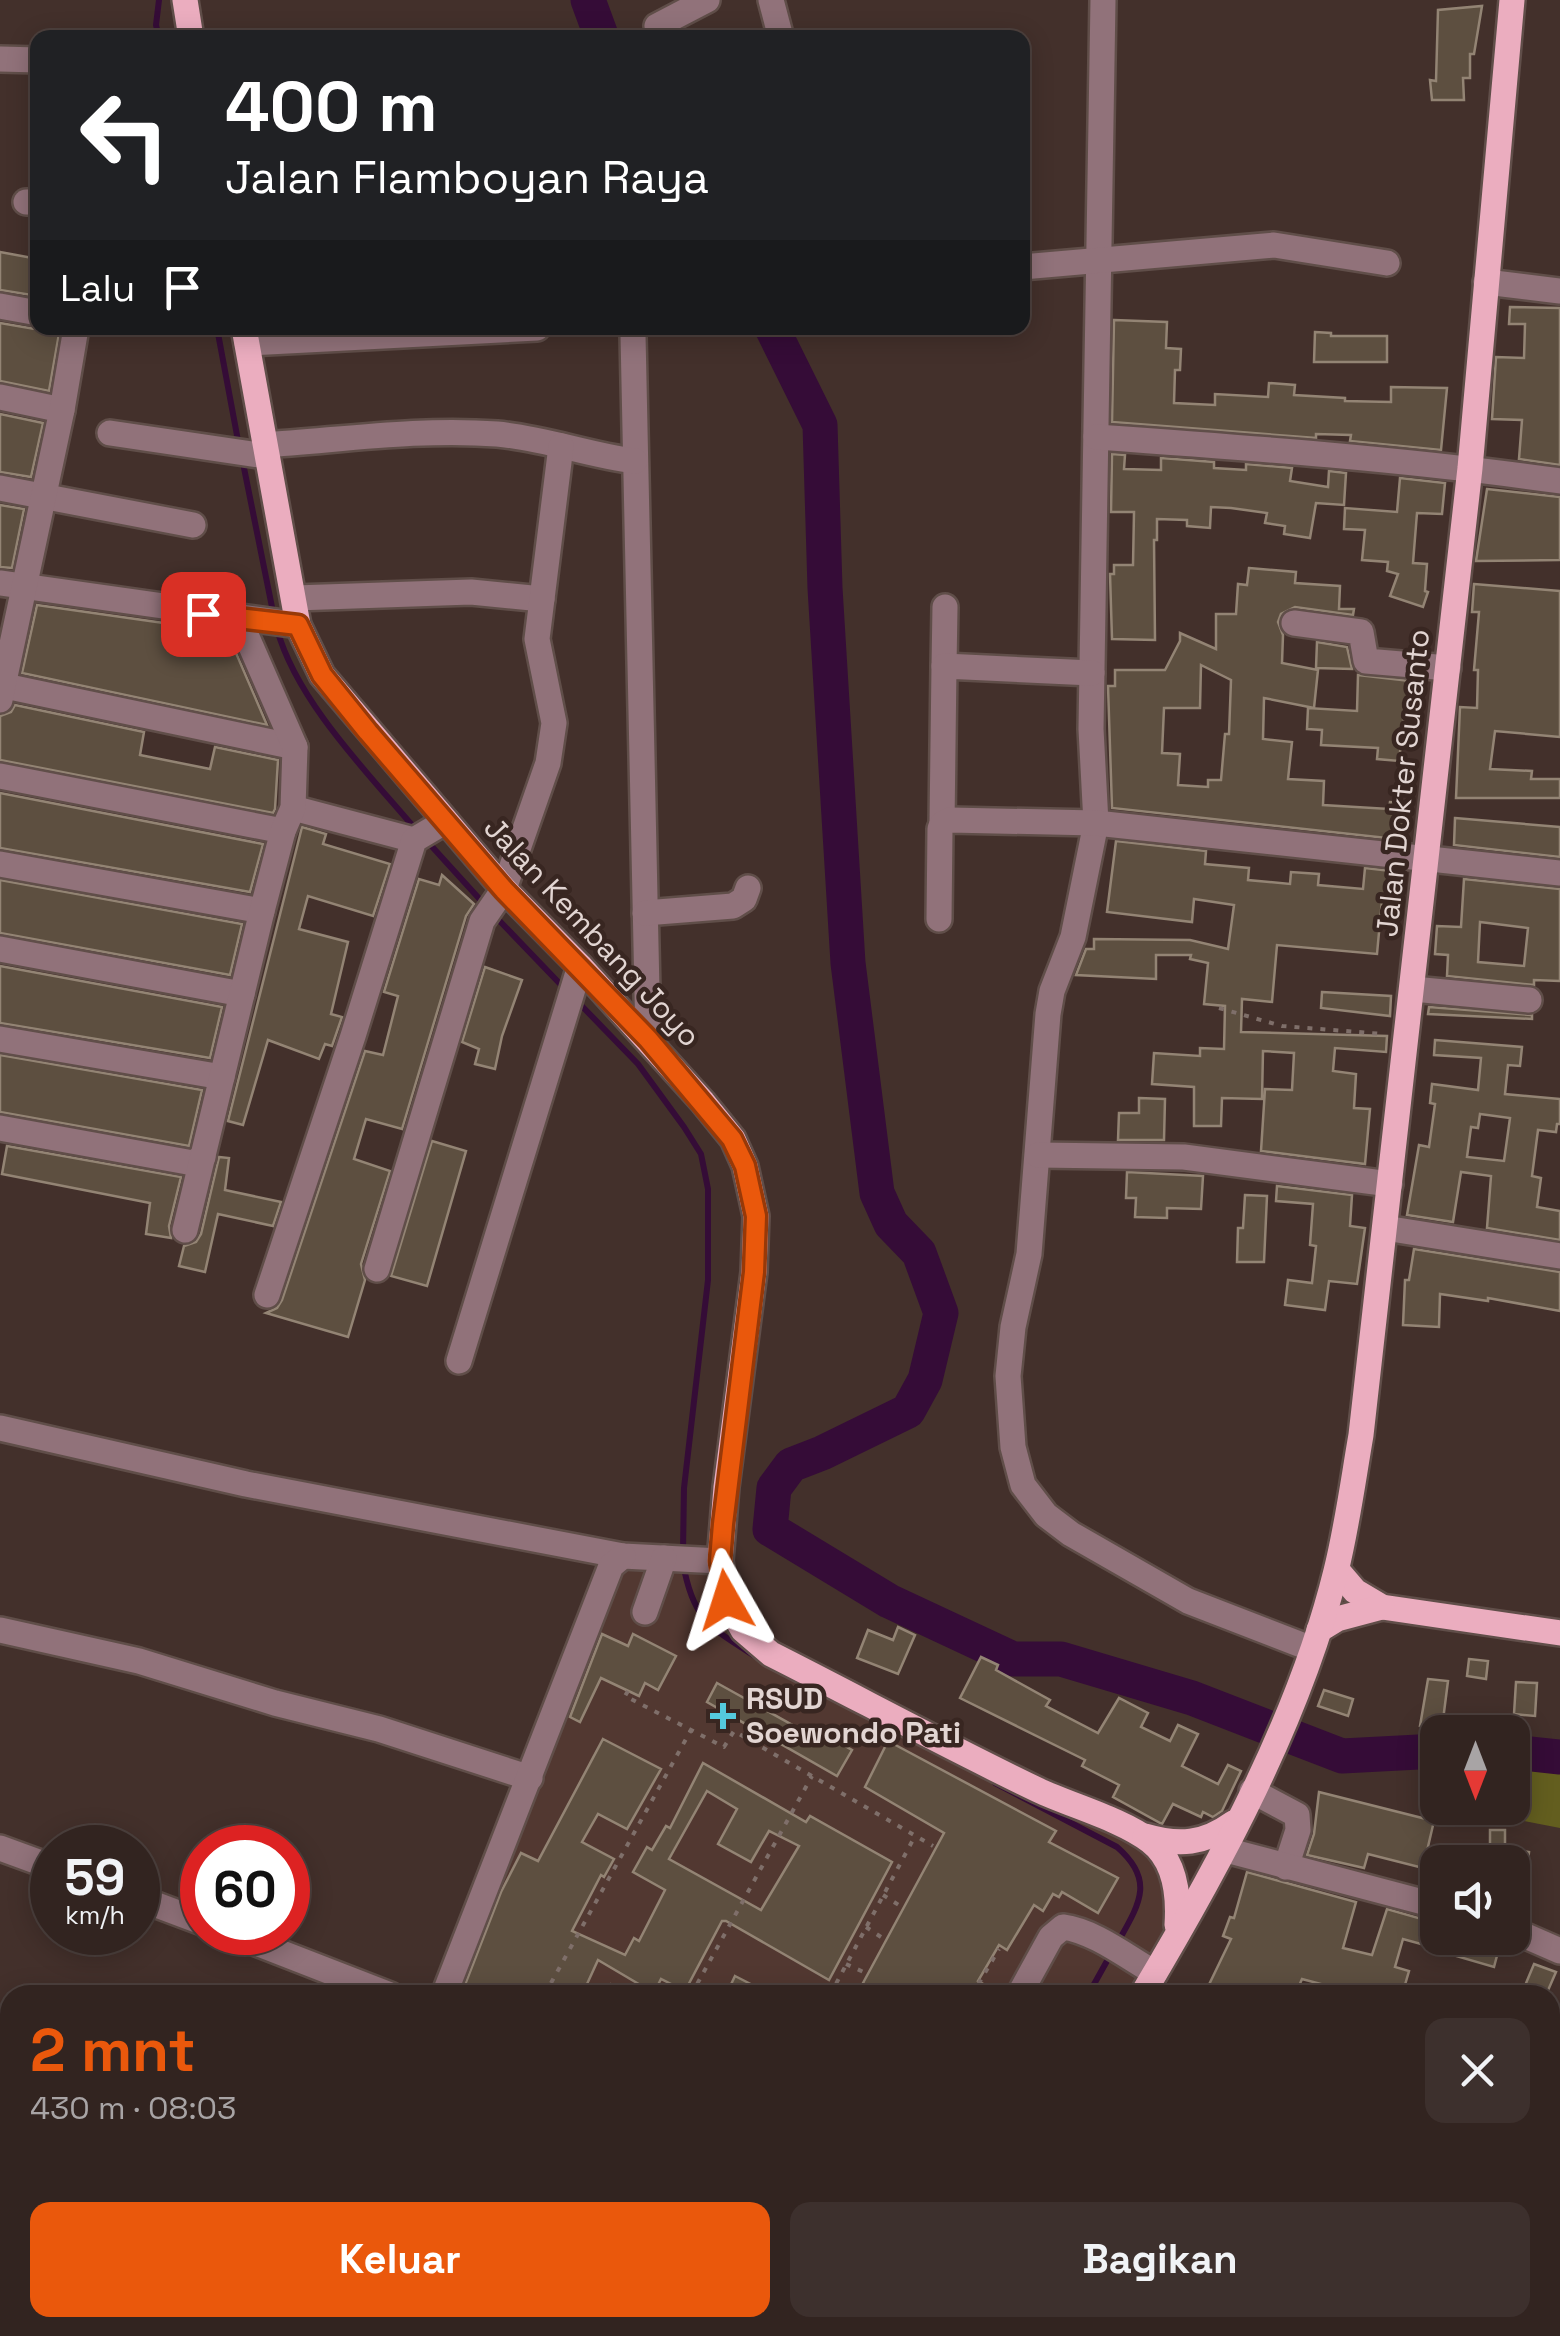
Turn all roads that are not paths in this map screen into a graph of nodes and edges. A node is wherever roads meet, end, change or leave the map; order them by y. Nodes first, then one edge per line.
1 (185, 0) edge
2 (707, 0) edge
3 (771, 0) edge
4 (1101, 0) edge
5 (1512, 0) edge
6 (657, 26) dead end
7 (190, 30) edge
8 (779, 30) edge
9 (0, 60) edge
10 (30, 60) edge
11 (1098, 260) junction
12 (1387, 263) dead end
13 (1030, 267) edge
14 (1486, 282) junction
15 (1560, 291) edge
16 (0, 306) edge
17 (30, 312) edge
18 (75, 335) edge
19 (245, 335) edge
20 (634, 335) edge
21 (0, 397) edge
22 (62, 410) junction
23 (110, 433) dead end
24 (1096, 437) junction
25 (560, 446) junction
26 (265, 450) junction
27 (635, 461) junction
28 (1470, 468) junction
29 (1560, 481) edge
30 (0, 488) edge
31 (43, 497) junction
32 (194, 525) dead end
33 (12, 585) edge
34 (294, 598) junction
35 (542, 599) junction
36 (945, 607) dead end
37 (239, 618) junction
38 (1294, 623) dead end
39 (298, 625) junction
40 (944, 666) junction
41 (1448, 668) junction
42 (1092, 672) junction
43 (1, 690) edge
44 (295, 747) junction
45 (0, 776) edge
46 (288, 819) junction
47 (446, 821) junction
48 (1096, 823) junction
49 (942, 824) junction
50 (414, 840) junction
51 (1428, 860) junction
52 (0, 864) edge
53 (1560, 873) edge
54 (748, 888) dead end
55 (504, 890) junction
56 (262, 911) junction
57 (645, 912) junction
58 (939, 919) dead end
59 (0, 949) edge
60 (580, 966) junction
61 (1413, 989) junction
62 (242, 994) junction
63 (1529, 1000) dead end
64 (0, 1038) edge
65 (648, 1039) junction
66 (222, 1077) junction
67 (0, 1128) edge
68 (1038, 1155) junction
69 (203, 1157) junction
70 (1390, 1184) junction
71 (1385, 1228) junction
72 (185, 1230) dead end
73 (1560, 1256) edge
74 (377, 1269) dead end
75 (267, 1296) dead end
76 (459, 1361) dead end
77 (0, 1428) edge
78 (622, 1556) junction
79 (664, 1558) junction
80 (720, 1561) junction
81 (1336, 1570) junction
82 (1382, 1607) junction
83 (645, 1612) dead end
84 (0, 1630) edge
85 (1560, 1633) edge
86 (1316, 1640) junction
87 (530, 1778) junction
88 (1256, 1784) junction
89 (1238, 1820) junction
90 (1144, 1838) junction
91 (0, 1848) edge
92 (1222, 1849) junction
93 (30, 1859) edge
94 (1286, 1867) junction
95 (1420, 1901) edge
96 (1176, 1936) junction
97 (1530, 1938) edge
98 (1560, 1951) edge
99 (287, 1955) edge
100 (1148, 1984) edge
101 (364, 1985) edge
102 (448, 1985) edge
103 (1025, 1985) edge

1 - 7 main road
2 - 6 street
3 - 8 street
4 - 11 street
5 - 14 main road, Jalan Dokter Susanto
9 - 10 street
11 - 12 street
11 - 13 street
11 - 24 street
14 - 15 street
14 - 28 main road, Jalan Dokter Susanto
16 - 17 street
18 - 22 street
19 - 26 main road, Jalan Kembang Joyo
20 - 27 street
21 - 22 street
22 - 31 street
23 - 26 street
24 - 28 street
24 - 42 street
25 - 26 street
25 - 27 street
25 - 35 street
26 - 34 main road, Jalan Kembang Joyo
27 - 57 street
28 - 29 street
28 - 41 main road, Jalan Dokter Susanto
30 - 31 street
31 - 32 street
31 - 33 street
33 - 37 street
33 - 43 street
34 - 35 street
34 - 39 main road, Jalan Kembang Joyo
35 - 55 street
36 - 40 street
37 - 39 street
37 - 44 street
38 - 41 street
39 - 47 main road, Jalan Kembang Joyo
40 - 42 street
40 - 49 street
41 - 51 main road, Jalan Dokter Susanto
42 - 48 street
43 - 44 street
44 - 46 street
45 - 46 street
46 - 50 street
46 - 56 street
47 - 50 street
47 - 55 main road, Jalan Kembang Joyo
48 - 49 street
48 - 51 street
48 - 68 street
49 - 58 street
50 - 75 street
51 - 53 street
51 - 61 main road, Jalan Dokter Susanto
52 - 56 street
54 - 57 street
55 - 60 main road, Jalan Kembang Joyo
55 - 74 street
56 - 62 street
57 - 65 street
59 - 62 street
60 - 65 main road, Jalan Kembang Joyo
60 - 76 street
61 - 63 street
61 - 70 main road, Jalan Dokter Susanto
62 - 66 street
64 - 66 street
65 - 80 main road, Jalan Kembang Joyo
66 - 69 street
67 - 69 street
68 - 70 street
68 - 86 street
69 - 72 street
70 - 71 main road, Jalan Dokter Susanto
71 - 73 street
71 - 81 main road, Jalan Dokter Susanto
77 - 78 street
78 - 79 street
78 - 87 street
79 - 80 street
79 - 83 street
80 - 90 main road, Jalan Kembang Joyo
81 - 82 main road
81 - 86 main road, Jalan Dokter Susanto
82 - 85 main road
82 - 86 main road
84 - 87 street
86 - 88 main road, Jalan Dokter Susanto
87 - 102 street
88 - 89 main road, Jalan Dokter Susanto
88 - 94 street
89 - 90 main road, Jalan Kembang Joyo
89 - 92 main road, Jalan Dokter Susanto
90 - 96 main road
91 - 93 street
92 - 94 street
92 - 96 main road, Jalan Dokter Susanto
94 - 95 street
96 - 100 main road, Jalan Dokter Susanto
97 - 98 street
99 - 101 street
100 - 103 street

